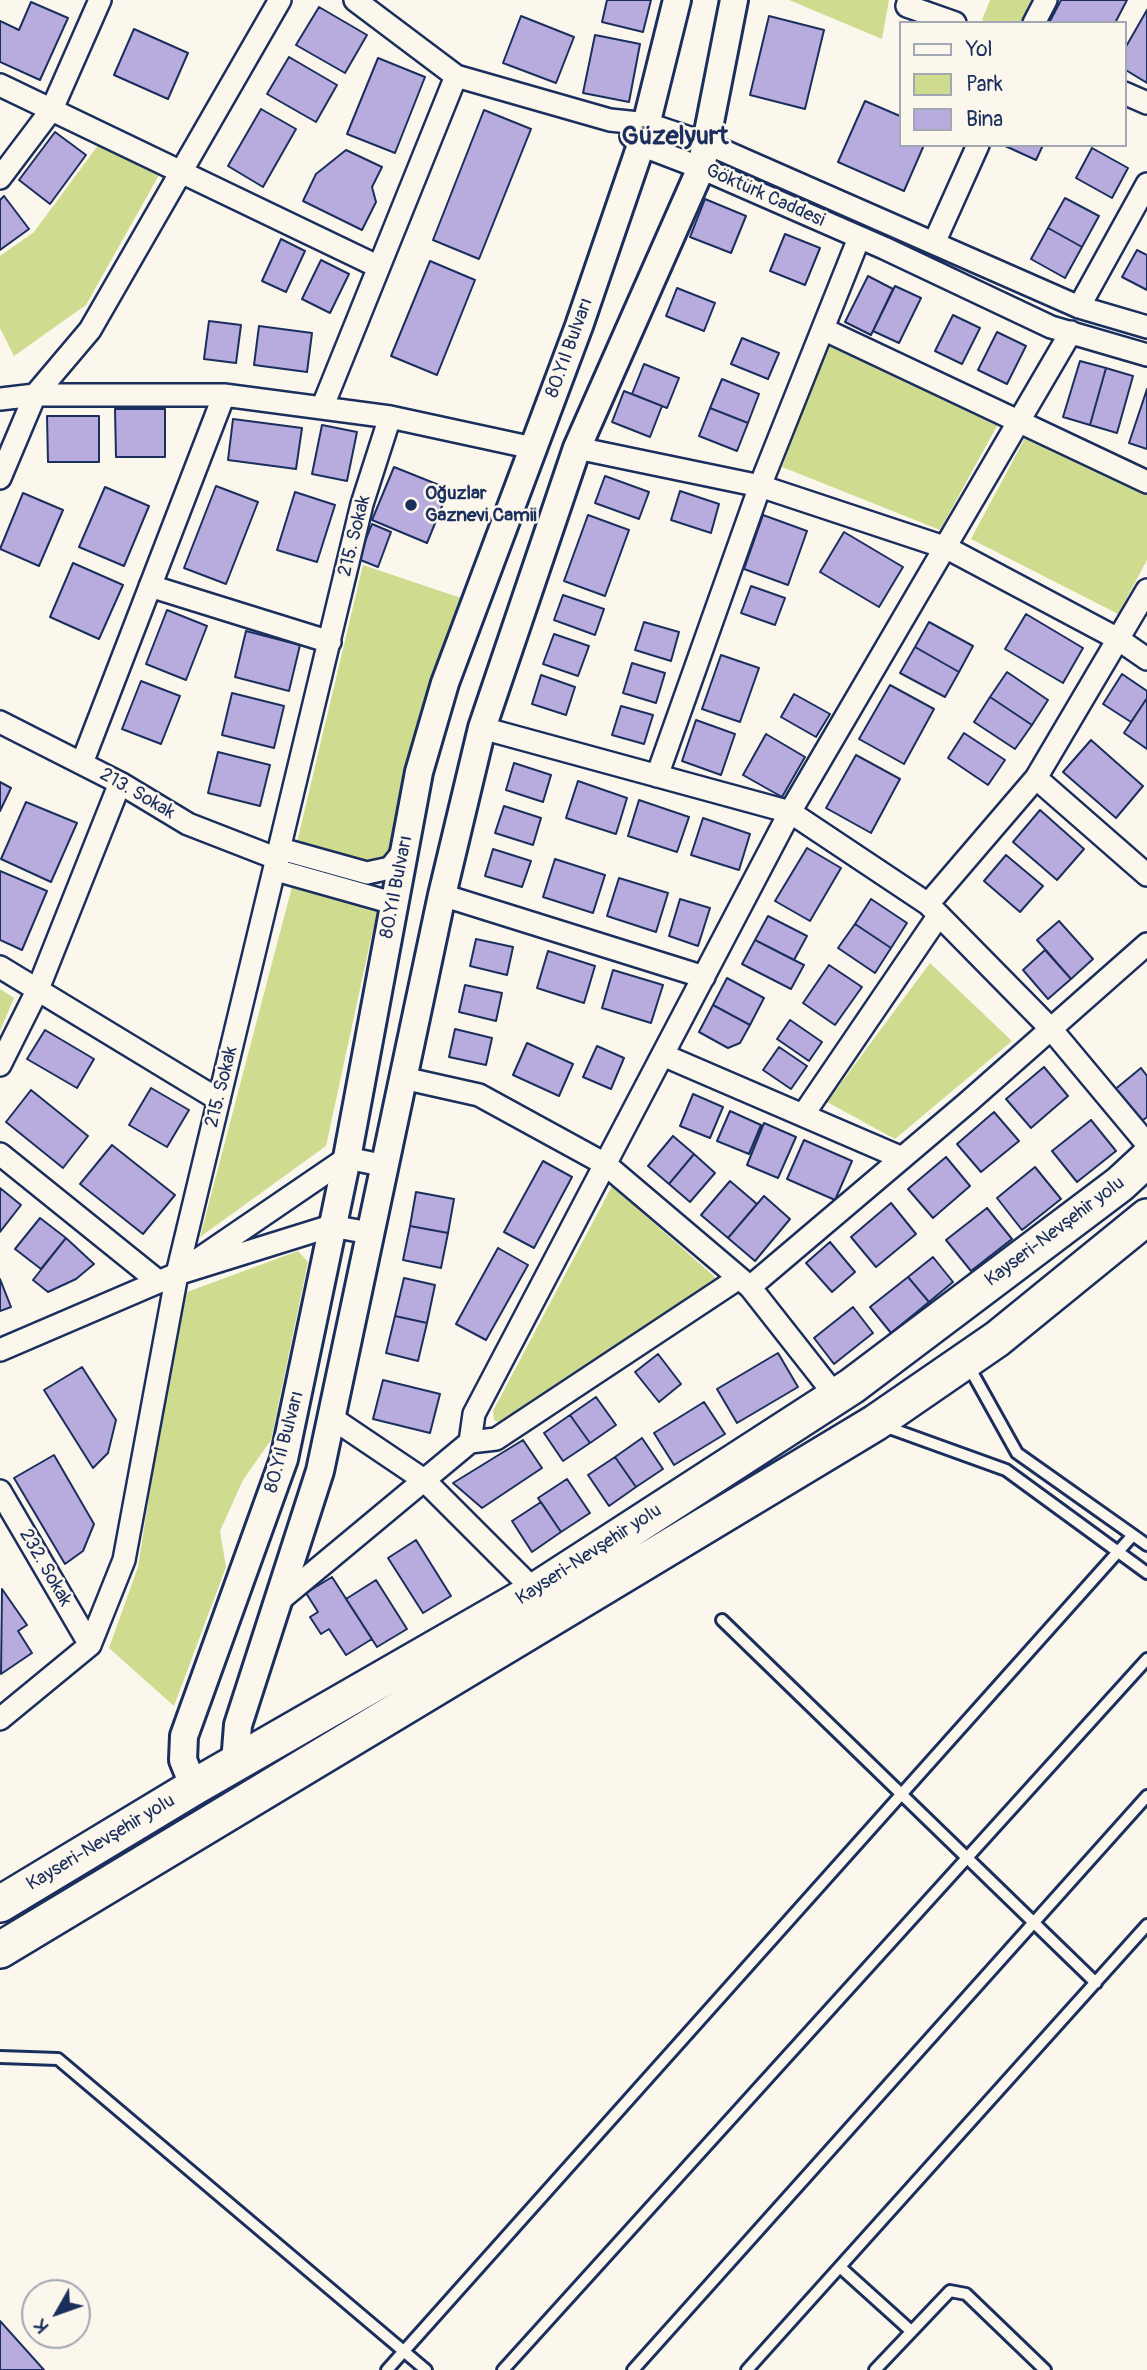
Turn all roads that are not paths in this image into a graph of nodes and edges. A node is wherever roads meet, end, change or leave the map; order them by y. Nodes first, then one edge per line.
1 (100, 0) edge
2 (280, 0) edge
3 (355, 0) edge
4 (677, 0) edge
5 (734, 0) edge
6 (909, 0) edge
7 (1046, 0) edge
8 (949, 21) edge
9 (1035, 21) edge
10 (456, 76) junction
11 (0, 85) edge
12 (1126, 94) edge
13 (1147, 103) edge
14 (52, 109) junction
15 (644, 135) junction
16 (977, 147) edge
17 (704, 156) junction
18 (182, 172) junction
19 (0, 178) edge
20 (1147, 184) edge
21 (859, 237) junction
22 (934, 243) junction
23 (379, 267) junction
24 (1079, 307) junction
25 (1147, 327) edge
26 (823, 329) junction
27 (1071, 332) junction
28 (1147, 355) edge
29 (36, 395) junction
30 (224, 395) junction
31 (0, 400) edge
32 (322, 408) junction
33 (390, 417) junction
34 (1019, 423) junction
35 (533, 448) junction
36 (577, 448) junction
37 (0, 478) edge
38 (1147, 482) edge
39 (760, 486) junction
40 (947, 548) junction
41 (150, 586) junction
42 (1147, 590) edge
43 (1118, 639) junction
44 (330, 642) junction
45 (1147, 659) edge
46 (0, 722) edge
47 (482, 728) junction
48 (82, 763) junction
49 (657, 776) junction
50 (1035, 778) junction
51 (120, 783) junction
52 (790, 812) junction
53 (403, 852) junction
54 (278, 859) junction
55 (1147, 875) edge
56 (442, 895) junction
57 (393, 903) junction
58 (934, 909) junction
59 (1147, 944) edge
60 (0, 968) edge
61 (704, 977) junction
62 (38, 989) junction
63 (1051, 1029) junction
64 (663, 1055) junction
65 (0, 1066) edge
66 (403, 1078) junction
67 (219, 1100) junction
68 (803, 1115) junction
69 (1147, 1144) edge
70 (0, 1154) edge
71 (347, 1158) junction
72 (902, 1158) junction
73 (1147, 1159) edge
74 (605, 1164) junction
75 (386, 1166) junction
76 (1147, 1217) edge
77 (331, 1226) junction
78 (370, 1233) junction
79 (168, 1278) junction
80 (744, 1283) junction
81 (0, 1350) edge
82 (965, 1361) junction
83 (835, 1395) junction
84 (332, 1418) junction
85 (875, 1423) junction
86 (470, 1442) junction
87 (424, 1480) junction
88 (0, 1491) edge
89 (6, 1516) edge
90 (1133, 1535) junction
91 (1147, 1545) edge
92 (1120, 1553) junction
93 (1147, 1573) edge
94 (535, 1591) junction
95 (279, 1600) junction
96 (722, 1620) dead end
97 (90, 1644) junction
98 (1147, 1659) edge
99 (0, 1719) edge
100 (240, 1761) junction
101 (194, 1787) junction
102 (258, 1793) junction
103 (903, 1795) junction
104 (1147, 1796) edge
105 (213, 1821) junction
106 (967, 1858) junction
107 (0, 1904) edge
108 (1034, 1922) junction
109 (1147, 1925) edge
110 (0, 1950) edge
111 (1096, 1983) junction
112 (0, 2057) edge
113 (840, 2267) junction
114 (911, 2331) junction
115 (405, 2350) junction
116 (387, 2370) edge
117 (426, 2370) edge
118 (503, 2370) edge
119 (633, 2370) edge
120 (747, 2370) edge
121 (875, 2370) edge
122 (1045, 2370) edge

1 - 14 street
2 - 18 street
3 - 10 street
4 - 15 street, 80.Yıl Bulvarı
5 - 17 street, 80.Yıl Bulvarı
6 - 8 street
7 - 9 street
10 - 15 street, Göktürk Caddesi
10 - 23 street
11 - 14 street
12 - 13 street
14 - 18 street
14 - 19 street
15 - 17 street, Göktürk Caddesi
15 - 35 street, 80.Yıl Bulvarı
16 - 22 street
17 - 21 street, Göktürk Caddesi
17 - 22 street, Göktürk Caddesi
17 - 36 street, 80.Yıl Bulvarı
18 - 23 street
18 - 29 street
20 - 24 street
21 - 26 street
21 - 27 street, Göktürk Caddesi
22 - 24 street, Göktürk Caddesi
23 - 32 street
24 - 25 street, Göktürk Caddesi
26 - 34 street
26 - 39 street
27 - 28 street, Göktürk Caddesi
27 - 34 street
29 - 30 street
29 - 31 street
29 - 37 street
30 - 32 street
30 - 41 street
32 - 33 street
33 - 35 street
33 - 44 street, 215. Sokak
34 - 38 street
34 - 40 street
35 - 53 street, 80.Yıl Bulvarı
36 - 39 street
36 - 47 street, 80.Yıl Bulvarı
39 - 40 street
39 - 49 street
40 - 43 street
40 - 52 street
41 - 44 street
41 - 48 street
42 - 43 street
43 - 45 street
43 - 50 street
44 - 54 street, 215. Sokak
46 - 48 street, 213. Sokak
47 - 49 street
47 - 56 street, 80.Yıl Bulvarı
48 - 51 street, 213. Sokak
49 - 52 street
50 - 55 street
50 - 58 street
51 - 54 street, 213. Sokak
51 - 62 street
52 - 58 street
52 - 61 street
53 - 54 street, 213. Sokak
53 - 57 street, 80.Yıl Bulvarı
54 - 57 street, 213. Sokak
54 - 67 street, 215. Sokak
56 - 61 street
56 - 66 street, 80.Yıl Bulvarı
57 - 71 street, 80.Yıl Bulvarı
58 - 63 street
58 - 68 street
59 - 63 street
60 - 62 street
61 - 64 street
62 - 65 street
62 - 67 street
63 - 69 street
63 - 72 street
64 - 68 street
64 - 74 street
66 - 74 street
66 - 75 street, 80.Yıl Bulvarı
67 - 79 street, 215. Sokak
68 - 72 street
70 - 79 street
71 - 75 street
71 - 77 street, 80.Yıl Bulvarı
71 - 79 street
72 - 80 street
73 - 83 highway, Kayseri-Nevşehir yolu
74 - 80 street
74 - 86 street
75 - 78 street, 80.Yıl Bulvarı
76 - 82 highway, Kayseri-Nevşehir yolu
77 - 78 street
77 - 79 street
77 - 101 street, 80.Yıl Bulvarı
78 - 84 street, 80.Yıl Bulvarı
79 - 81 street
79 - 97 street, 215. Sokak
80 - 83 street
80 - 86 street
82 - 85 highway, Kayseri-Nevşehir yolu
82 - 90 lane
83 - 94 highway, Kayseri-Nevşehir yolu
84 - 87 street
84 - 95 street, 80.Yıl Bulvarı
85 - 92 lane
85 - 102 highway, Kayseri-Nevşehir yolu
86 - 87 street
87 - 94 street
87 - 95 street
88 - 89 street, 232. Sokak
89 - 97 street, 232. Sokak
90 - 91 lane
90 - 92 lane
92 - 93 lane
92 - 103 lane
94 - 100 highway, Kayseri-Nevşehir yolu
95 - 100 street, 80.Yıl Bulvarı
96 - 103 lane
97 - 99 street, 215. Sokak
98 - 106 lane
100 - 101 highway, Kayseri-Nevşehir yolu
100 - 102 highway
101 - 105 highway
101 - 107 highway, Kayseri-Nevşehir yolu
102 - 105 highway, Kayseri-Nevşehir yolu
103 - 106 lane
103 - 115 lane
104 - 108 lane
105 - 110 highway, Kayseri-Nevşehir yolu
106 - 108 lane
106 - 118 lane
108 - 111 lane
108 - 119 lane
109 - 111 lane
111 - 113 lane
112 - 115 lane
113 - 114 lane
113 - 120 lane
114 - 121 lane
114 - 122 lane
115 - 116 lane
115 - 117 lane

